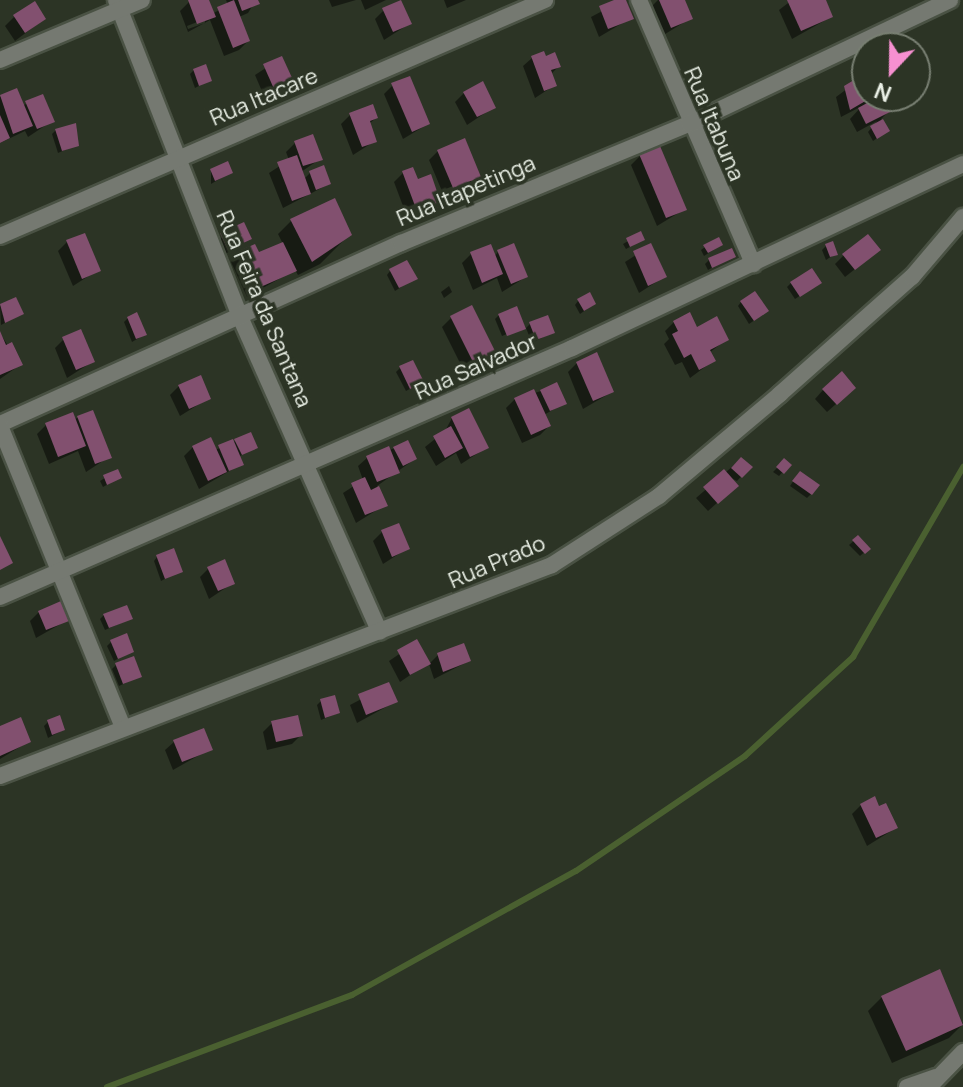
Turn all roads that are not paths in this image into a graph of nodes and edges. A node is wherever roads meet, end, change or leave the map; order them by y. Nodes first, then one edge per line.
1 (142, 0) edge
2 (545, 0) edge
3 (639, 0) edge
4 (950, 0) edge
5 (118, 5) edge
6 (0, 60) edge
7 (689, 124) junction
8 (179, 157) junction
9 (963, 164) edge
10 (963, 217) edge
11 (0, 236) edge
12 (753, 264) junction
13 (241, 319) junction
14 (0, 425) edge
15 (307, 461) junction
16 (61, 571) junction
17 (0, 597) edge
18 (380, 632) junction
19 (123, 727) junction
20 (0, 776) edge
21 (963, 1052) edge
22 (933, 1082) edge
23 (907, 1087) edge

1 - 5 street
2 - 8 street, Rua Itacare
3 - 7 street, Rua Itabuna
4 - 7 street, Rua Itapetinga
5 - 6 street
5 - 8 street, Rua Feira da Santana
7 - 12 street, Rua Itabuna
7 - 13 street, Rua Itapetinga
8 - 11 street, Rua Itacare
8 - 13 street, Rua Feira da Santana
9 - 12 street, Rua Salvador
10 - 18 street, Rua Prado
12 - 15 street, Rua Salvador
13 - 14 street, Rua Itapetinga
13 - 15 street, Rua Feira da Santana
14 - 16 street, Rua Itapetinga
15 - 16 street, Rua Salvador
15 - 18 street, Rua Feira da Santana
16 - 17 street, Rua Salvador
16 - 19 street, Rua Itapetinga
18 - 19 street, Rua Prado
19 - 20 street, Rua Prado
21 - 22 street
22 - 23 street

